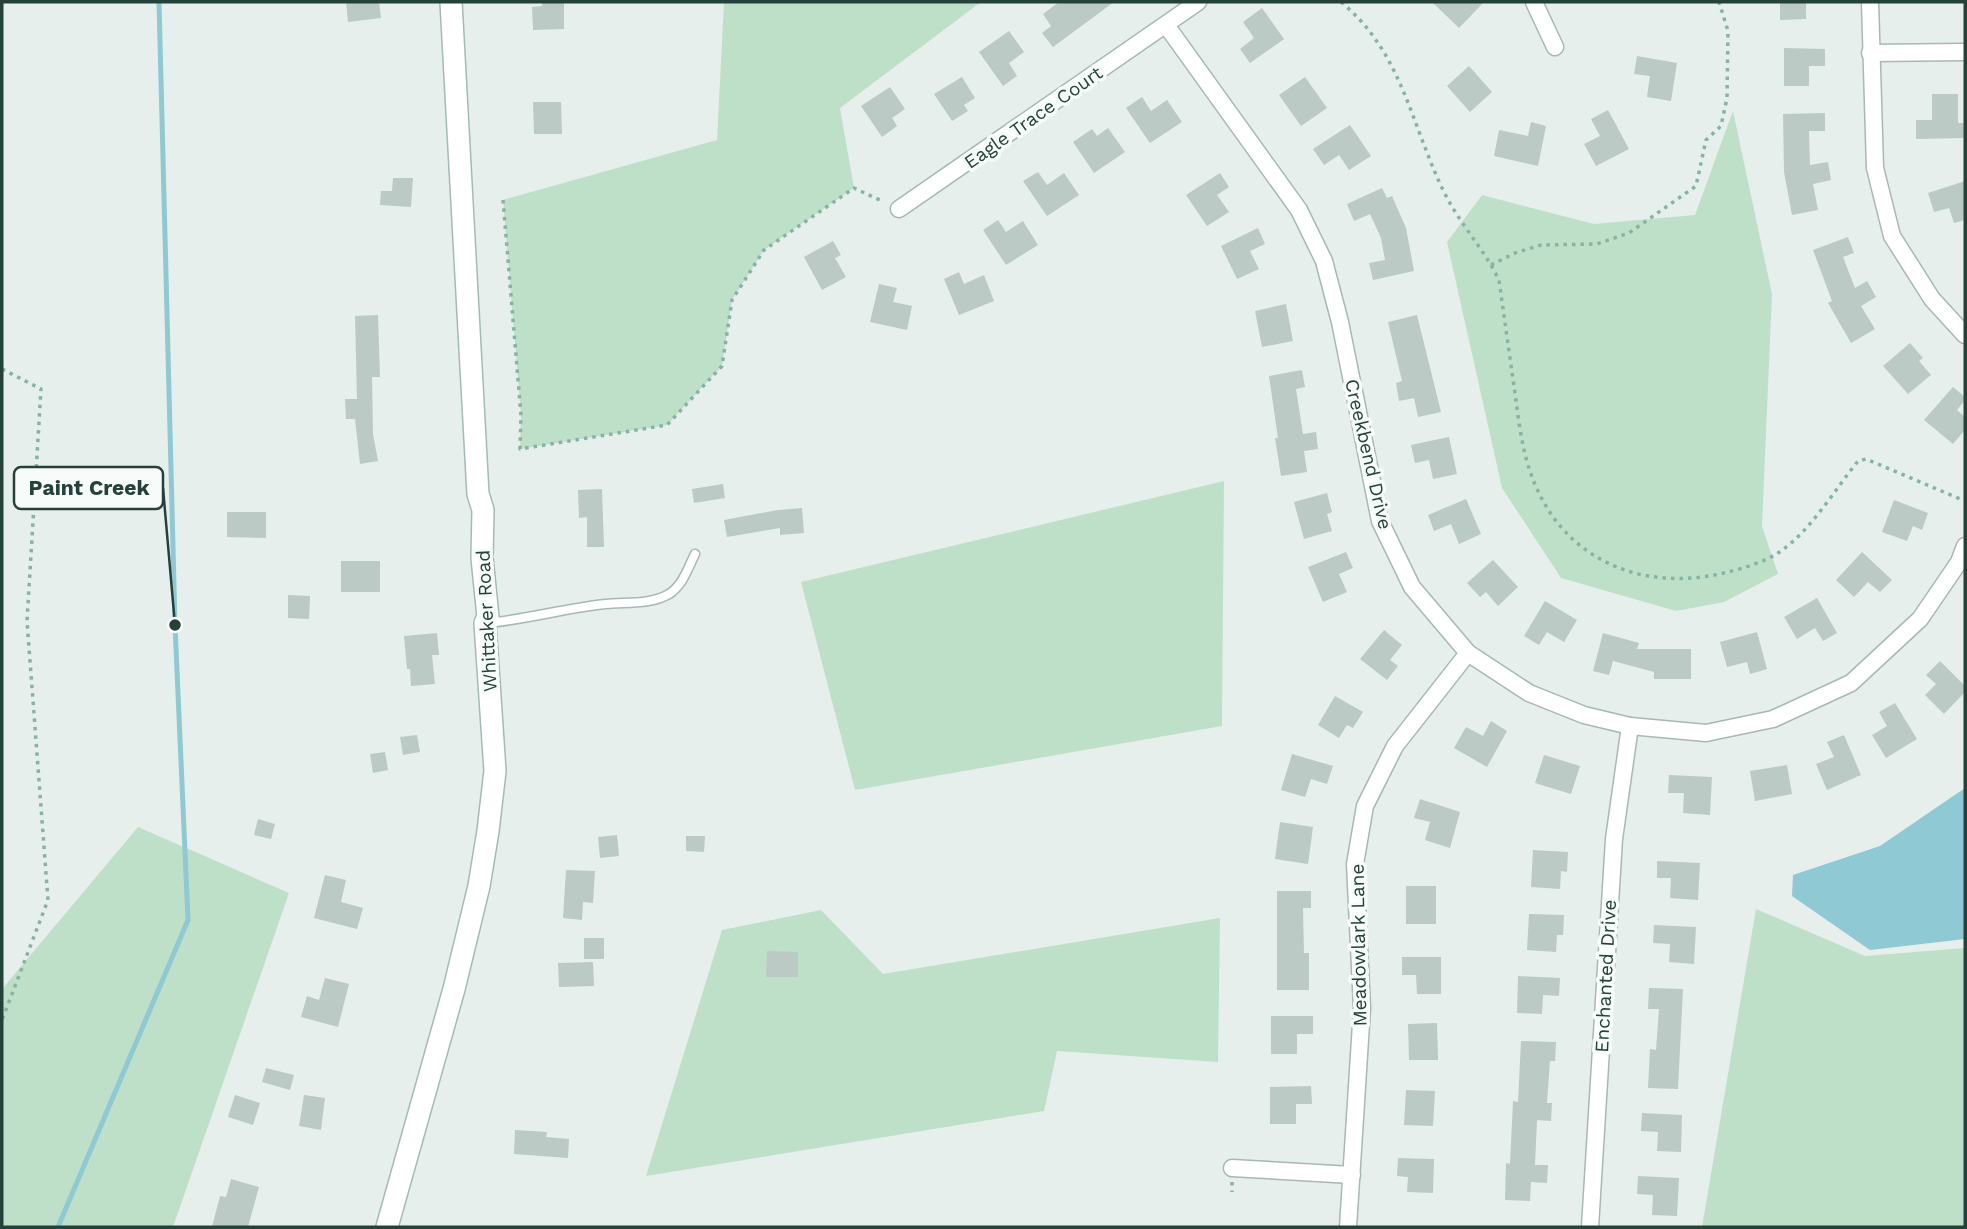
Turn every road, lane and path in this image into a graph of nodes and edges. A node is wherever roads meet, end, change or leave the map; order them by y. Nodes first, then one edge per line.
1 (451, 2) edge
2 (1198, 2) edge
3 (1341, 2) edge
4 (1534, 2) edge
5 (1719, 2) edge
6 (1870, 2) edge
7 (1167, 25) junction
8 (1555, 47) dead end
9 (1965, 52) edge
10 (1870, 53) junction
11 (503, 200) dead end
12 (899, 209) joint
13 (1492, 265) junction
14 (1965, 335) edge
15 (2, 369) edge
16 (1965, 500) edge
17 (1965, 547) edge
18 (695, 554) dead end
19 (485, 623) junction
20 (1468, 653) junction
21 (1630, 726) junction
22 (2, 1020) edge
23 (1232, 1168) dead end
24 (1352, 1175) junction
25 (387, 1227) edge
26 (1348, 1227) edge
27 (1590, 1227) edge

1 - 19 main road, Whittaker Road
2 - 7 street, Eagle Trace Court
3 - 13 path
4 - 8 street
5 - 13 path
6 - 10 street
7 - 12 street, Eagle Trace Court
7 - 20 street, Creekbend Drive
9 - 10 street
10 - 14 street
11 - 12 path
13 - 16 path
15 - 22 path
17 - 21 street, Creekbend Drive
18 - 19 lane
19 - 25 main road, Whittaker Road
20 - 21 street, Creekbend Drive
20 - 24 street, Meadowlark Lane
21 - 27 street, Enchanted Drive
23 - 24 street
24 - 26 street, Meadowlark Lane

